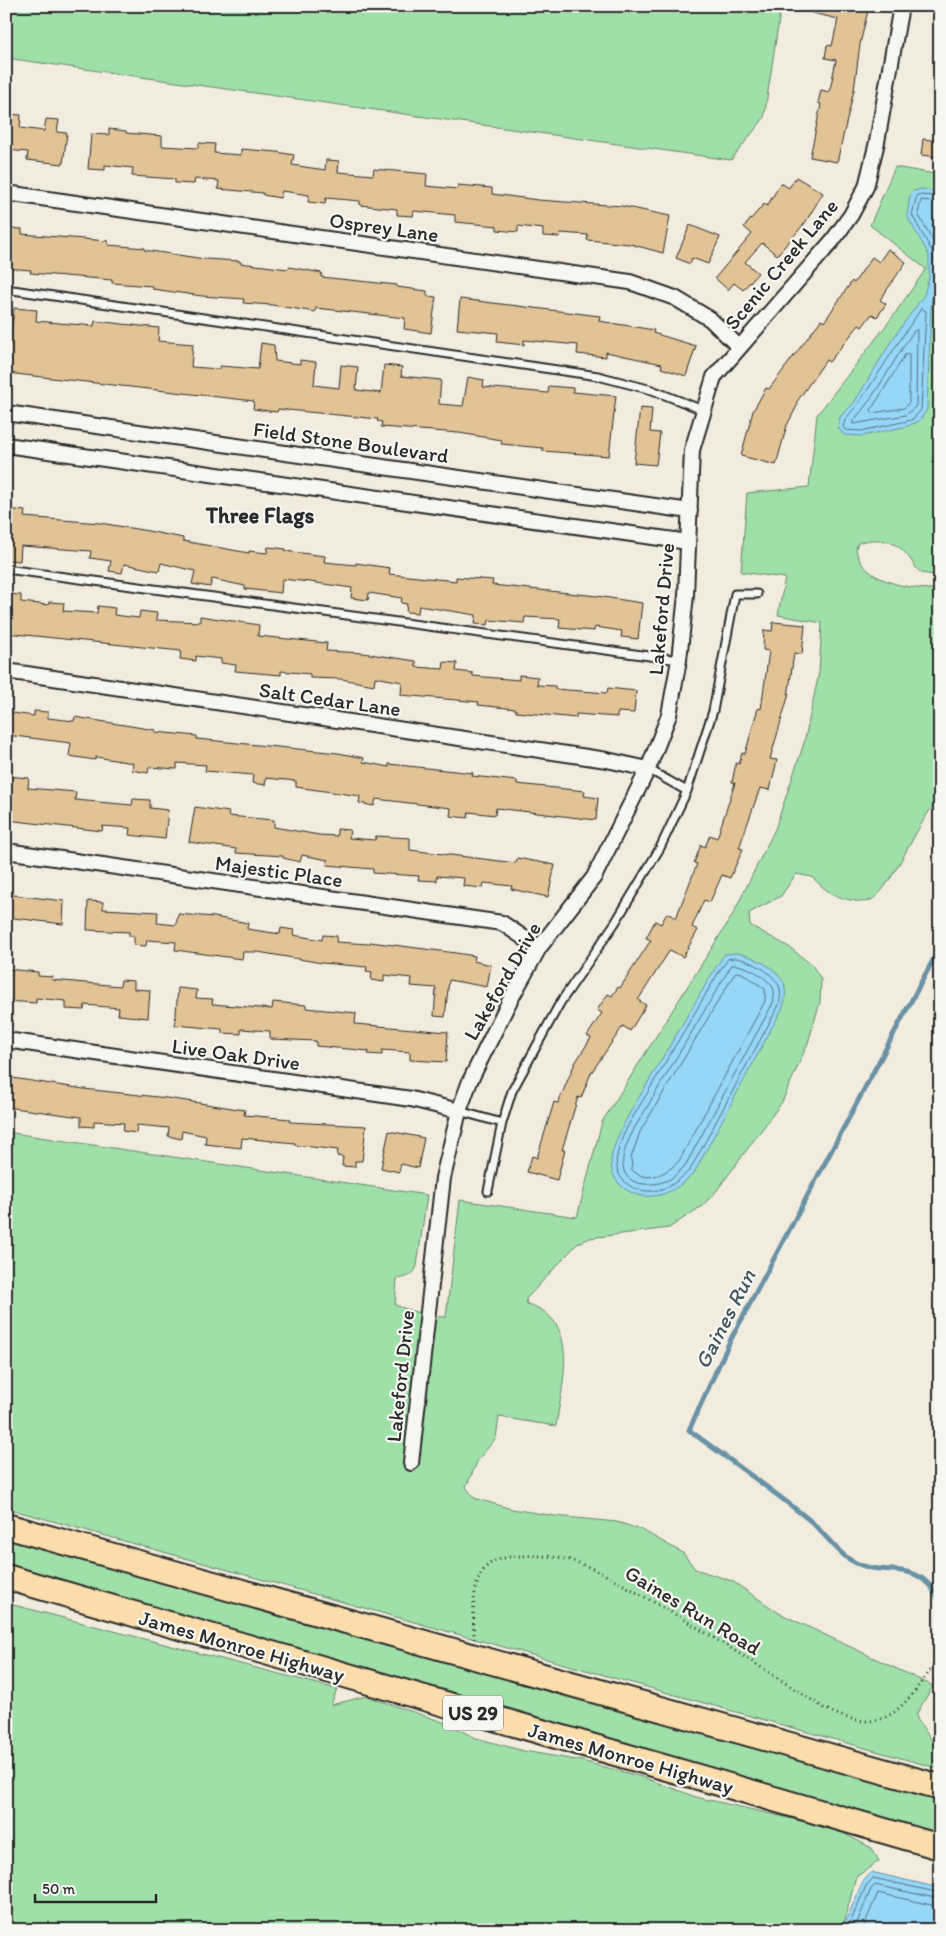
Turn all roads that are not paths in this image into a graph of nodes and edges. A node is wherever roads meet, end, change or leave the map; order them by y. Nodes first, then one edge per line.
1 (901, 6) edge
2 (6, 193) edge
3 (6, 289) edge
4 (738, 346) junction
5 (703, 410) junction
6 (6, 413) edge
7 (6, 445) edge
8 (690, 511) junction
9 (688, 542) junction
10 (6, 569) edge
11 (757, 594) dead end
12 (680, 660) junction
13 (6, 671) edge
14 (648, 769) junction
15 (687, 791) junction
16 (6, 851) edge
17 (539, 948) junction
18 (6, 1040) edge
19 (459, 1111) junction
20 (502, 1123) junction
21 (488, 1191) dead end
22 (411, 1463) dead end
23 (6, 1526) edge
24 (6, 1577) edge
25 (940, 1787) edge
26 (940, 1847) edge

1 - 4 street, Scenic Creek Lane
2 - 4 street, Osprey Lane
3 - 5 lane
4 - 5 street, Scenic Creek Lane
5 - 8 street, Scenic Creek Lane
6 - 8 street, Field Stone Boulevard
7 - 9 street
8 - 9 street, Lakeford Drive
9 - 12 street, Lakeford Drive
10 - 12 lane
11 - 15 lane
12 - 14 street, Lakeford Drive
13 - 14 street, Salt Cedar Lane
14 - 15 lane
14 - 17 street, Lakeford Drive
15 - 20 lane
16 - 17 street, Majestic Place
17 - 19 street, Lakeford Drive
18 - 19 street, Live Oak Drive
19 - 20 lane
19 - 22 street, Lakeford Drive
20 - 21 lane
23 - 25 highway, US 29
24 - 26 highway, James Monroe Highway / US 29

